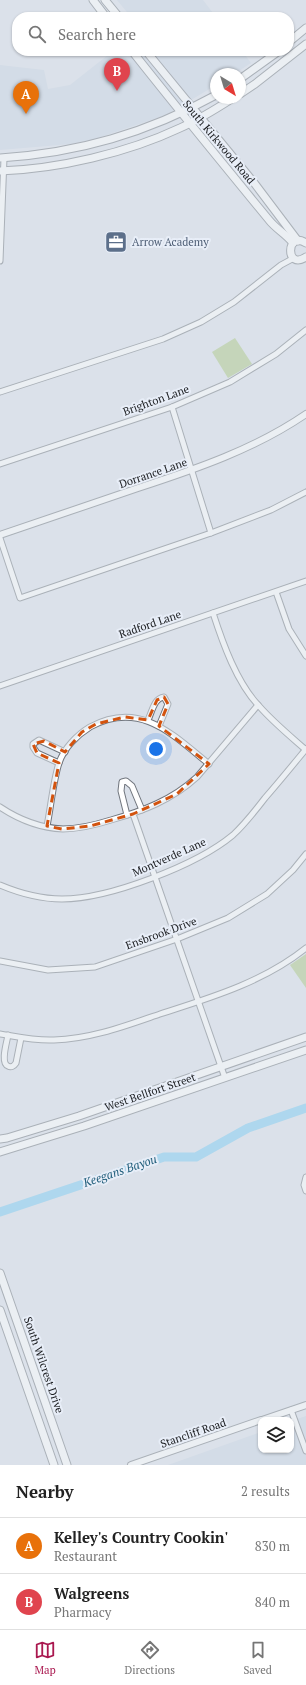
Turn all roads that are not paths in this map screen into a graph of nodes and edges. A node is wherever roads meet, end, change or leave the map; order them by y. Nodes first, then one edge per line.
1 (93, 0) edge
2 (105, 0) edge
3 (102, 12) edge
4 (115, 12) edge
5 (306, 28) edge
6 (294, 38) edge
7 (306, 44) edge
8 (294, 53) edge
9 (136, 56) edge
10 (150, 56) edge
11 (272, 56) edge
12 (291, 56) edge
13 (246, 75) edge
14 (246, 90) edge
15 (210, 98) edge
16 (223, 104) edge
17 (193, 108) junction
18 (180, 113) junction
19 (200, 117) junction
20 (189, 123) junction
21 (92, 145) junction
22 (94, 157) junction
23 (2, 158) edge
24 (2, 171) edge
25 (295, 242) junction
26 (306, 243) edge
27 (300, 259) edge
28 (0, 261) edge
29 (306, 330) edge
30 (0, 392) edge
31 (172, 407) junction
32 (306, 414) edge
33 (0, 464) edge
34 (192, 470) junction
35 (306, 492) edge
36 (212, 533) junction
37 (0, 536) edge
38 (306, 581) edge
39 (276, 592) junction
40 (213, 614) junction
41 (306, 656) edge
42 (0, 686) edge
43 (258, 705) junction
44 (148, 720) junction
45 (159, 726) junction
46 (306, 749) edge
47 (65, 752) junction
48 (59, 763) junction
49 (209, 764) junction
50 (0, 807) edge
51 (142, 810) junction
52 (133, 814) junction
53 (126, 816) junction
54 (47, 826) junction
55 (306, 854) edge
56 (155, 877) junction
57 (0, 885) edge
58 (177, 939) junction
59 (306, 948) edge
60 (0, 961) edge
61 (199, 1002) junction
62 (0, 1034) edge
63 (8, 1035) junction
64 (306, 1037) edge
65 (21, 1038) junction
66 (306, 1050) edge
67 (221, 1067) junction
68 (225, 1078) junction
69 (121, 1101) junction
70 (126, 1112) junction
71 (3, 1138) edge
72 (11, 1149) junction
73 (0, 1152) edge
74 (306, 1177) edge
75 (306, 1191) edge
76 (0, 1273) edge
77 (3, 1292) edge
78 (0, 1310) edge
79 (306, 1405) edge
80 (47, 1407) junction
81 (291, 1410) junction
82 (35, 1411) junction
83 (271, 1417) edge
84 (258, 1421) edge
85 (306, 1451) edge
86 (54, 1465) edge
87 (67, 1465) edge
88 (131, 1465) edge

1 - 3 main road
2 - 4 main road
5 - 6 main road
7 - 8 main road
9 - 18 main road, South Kirkwood Road
10 - 17 main road, South Kirkwood Road
11 - 13 main road
12 - 14 main road
15 - 17 main road
16 - 19 main road
17 - 18 main road
17 - 19 main road, South Kirkwood Road
18 - 20 main road, South Kirkwood Road
18 - 21 main road
19 - 20 main road
19 - 25 main road, South Kirkwood Road
20 - 22 main road
20 - 25 main road, South Kirkwood Road
21 - 22 main road
21 - 23 main road
22 - 24 main road
23 - 24 street
24 - 28 street
25 - 26 main road
25 - 27 main road
27 - 30 street
29 - 31 street, Brighton Lane
31 - 33 street, Brighton Lane
31 - 34 street
32 - 34 street, Dorrance Lane
34 - 36 street
34 - 37 street, Dorrance Lane
35 - 36 street
36 - 37 street
38 - 39 street, Radford Lane
39 - 40 street, Radford Lane
39 - 41 street
40 - 42 street, Radford Lane
40 - 43 street
43 - 46 street
43 - 49 street
44 - 45 street
44 - 45 street
44 - 47 street
45 - 49 street
46 - 56 street, Montverde Lane
47 - 48 street
47 - 48 street
48 - 54 street
49 - 51 street
50 - 54 street
51 - 52 street
51 - 53 street
52 - 53 street
52 - 56 street
53 - 54 street
55 - 58 street, Ensbrook Drive
56 - 57 street, Montverde Lane
56 - 58 street
58 - 60 street, Ensbrook Drive
58 - 61 street
59 - 61 street
61 - 65 street
61 - 67 street
62 - 63 street
63 - 65 street
63 - 65 street
64 - 67 main road, West Bellfort Street
66 - 68 main road, West Bellfort Street
67 - 68 street
67 - 69 main road, West Bellfort Street
68 - 70 main road, West Bellfort Street
69 - 70 main road
69 - 71 main road, West Bellfort Street
70 - 72 main road, West Bellfort Street
71 - 72 main road
72 - 73 main road, West Bellfort Street
74 - 75 street
76 - 77 main road, South Wilcrest Drive
77 - 80 main road, South Wilcrest Drive
78 - 82 main road
79 - 81 street, Stancliff Road
80 - 82 main road
80 - 87 main road, South Wilcrest Drive
81 - 83 street, Stancliff Road
81 - 85 street
82 - 86 main road
84 - 88 street, Stancliff Road

